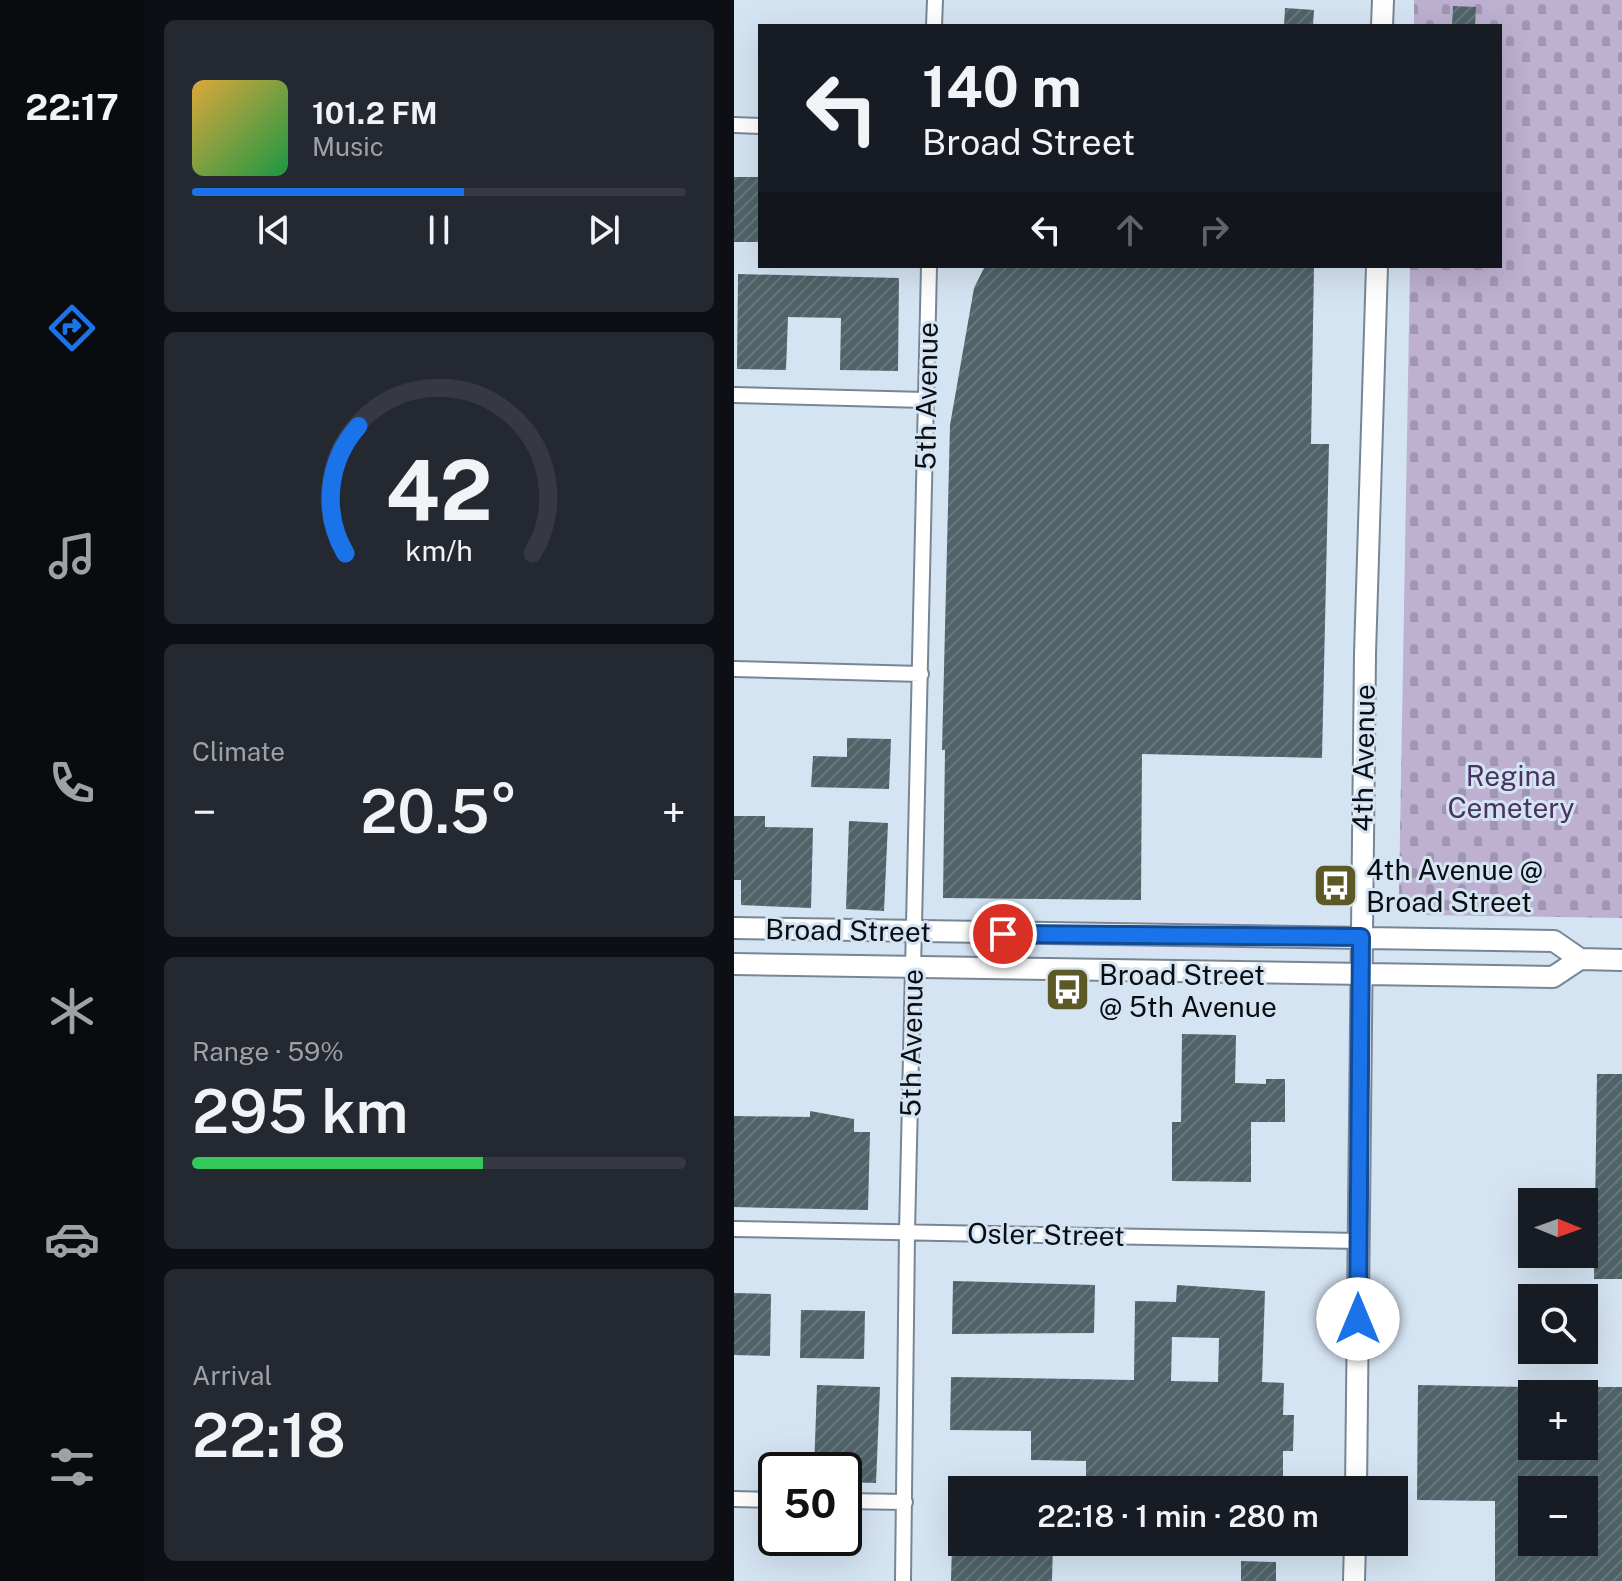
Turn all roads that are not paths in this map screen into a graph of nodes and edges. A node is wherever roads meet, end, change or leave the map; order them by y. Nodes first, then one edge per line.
1 (935, 0) edge
2 (1383, 0) edge
3 (934, 24) edge
4 (1382, 24) edge
5 (734, 125) edge
6 (758, 126) edge
7 (929, 268) edge
8 (1377, 268) edge
9 (734, 395) edge
10 (925, 400) junction
11 (734, 669) edge
12 (921, 674) junction
13 (734, 928) edge
14 (914, 932) junction
15 (1361, 937) junction
16 (1580, 959) junction
17 (1622, 960) edge
18 (734, 964) edge
19 (913, 969) junction
20 (1360, 975) junction
21 (734, 1229) edge
22 (907, 1232) junction
23 (1358, 1241) junction
24 (1356, 1476) edge
25 (734, 1499) edge
26 (758, 1500) edge
27 (862, 1501) edge
28 (905, 1502) junction
29 (1355, 1556) edge
30 (903, 1581) edge
31 (1354, 1581) edge

1 - 3 street
2 - 4 main road
5 - 6 street
7 - 10 street, 5th Avenue
8 - 15 main road, 4th Avenue
9 - 10 street
10 - 12 street, 5th Avenue
11 - 12 street
12 - 14 street, 5th Avenue
13 - 14 main road, Broad Street
14 - 15 main road, Broad Street
14 - 19 street, 5th Avenue
15 - 16 main road, Broad Street
15 - 20 main road, 4th Avenue
16 - 17 main road, Broad Street
16 - 20 main road, Broad Street
18 - 19 main road, Broad Street
19 - 20 main road, Broad Street
19 - 22 street, 5th Avenue
20 - 23 main road, 4th Avenue
21 - 22 street, Osler Street
22 - 23 street, Osler Street
22 - 28 street, 5th Avenue
23 - 24 main road, 4th Avenue
25 - 26 street
27 - 28 street
28 - 30 street, 5th Avenue
29 - 31 main road

